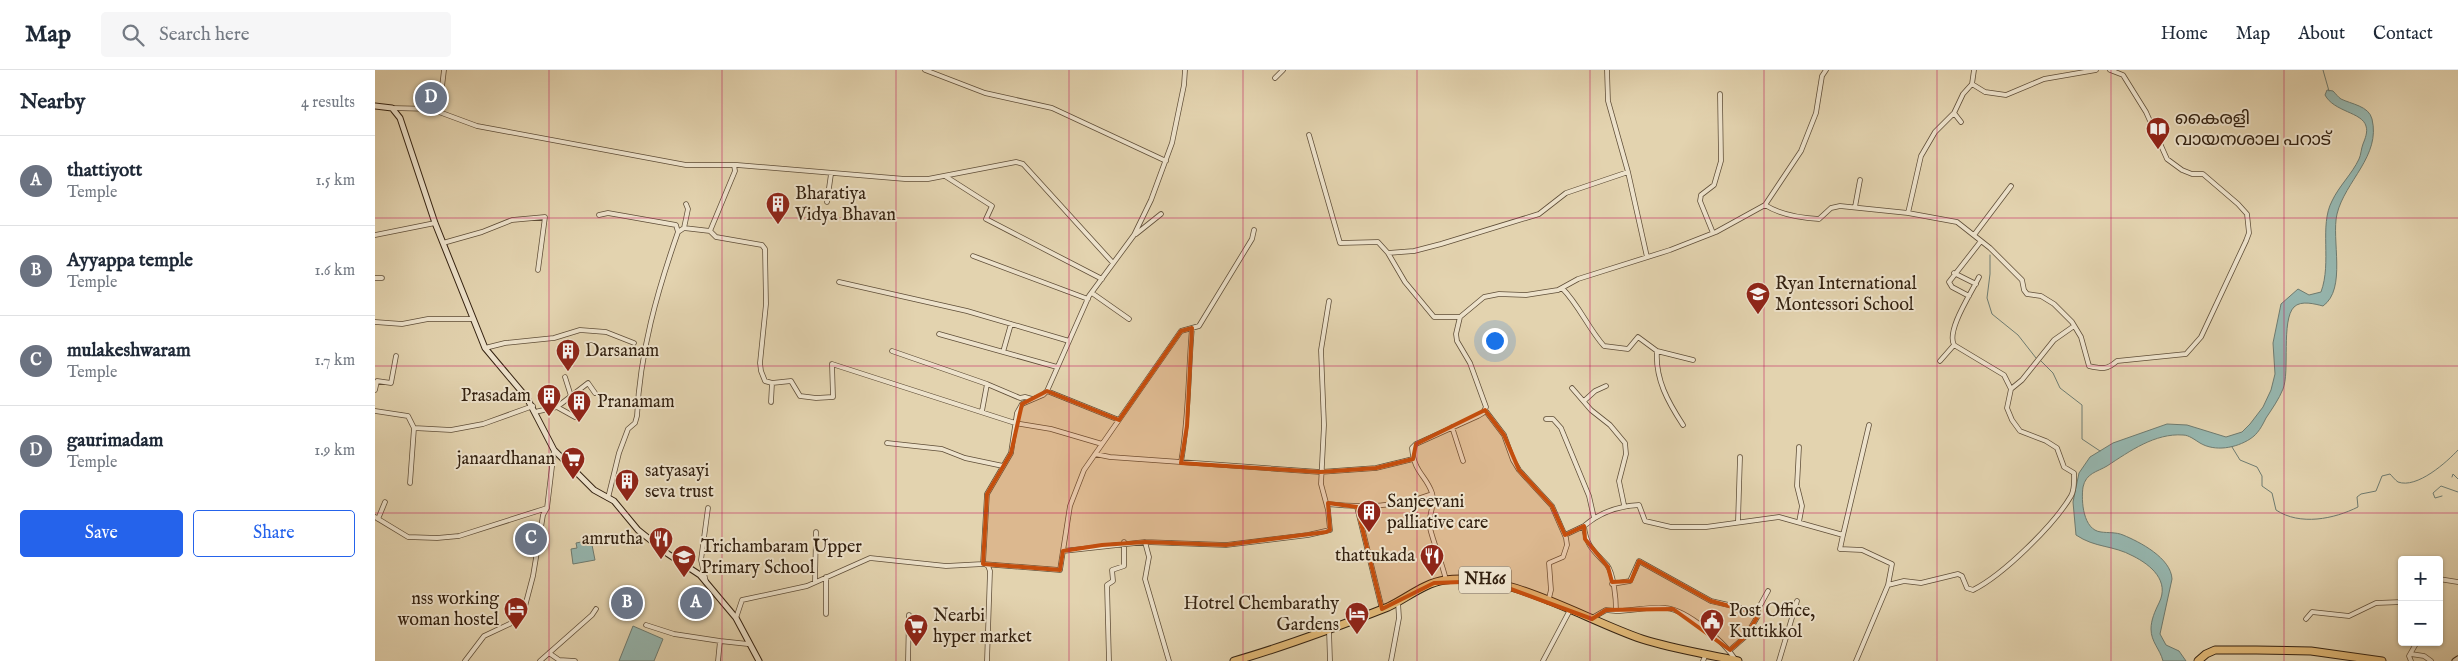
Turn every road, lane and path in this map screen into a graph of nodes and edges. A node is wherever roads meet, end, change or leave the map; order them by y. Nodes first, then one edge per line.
1 (444, 70) edge
2 (925, 70) edge
3 (1185, 70) edge
4 (1283, 70) edge
5 (1607, 70) edge
6 (1826, 70) edge
7 (1974, 70) edge
8 (2096, 70) edge
9 (2112, 70) edge
10 (2120, 70) edge
11 (2123, 74) junction
12 (1275, 78) dead end
13 (1972, 84) junction
14 (1720, 94) dead end
15 (375, 106) edge
16 (392, 108) junction
17 (439, 112) junction
18 (1954, 113) junction
19 (1961, 122) dead end
20 (1309, 135) dead end
21 (1166, 161) junction
22 (734, 165) junction
23 (1628, 172) junction
24 (831, 174) junction
25 (945, 176) junction
26 (1859, 180) dead end
27 (2011, 186) dead end
28 (827, 202) dead end
29 (686, 204) dead end
30 (1765, 205) junction
31 (1855, 207) junction
32 (1907, 213) junction
33 (1161, 214) dead end
34 (599, 216) dead end
35 (435, 223) junction
36 (684, 228) junction
37 (1255, 230) dead end
38 (710, 231) junction
39 (678, 232) junction
40 (1713, 233) junction
41 (375, 235) edge
42 (1974, 235) junction
43 (1134, 236) junction
44 (1981, 241) junction
45 (443, 243) junction
46 (1388, 253) junction
47 (973, 256) dead end
48 (1647, 258) junction
49 (1113, 263) junction
50 (538, 270) dead end
51 (1954, 273) junction
52 (375, 278) edge
53 (383, 278) dead end
54 (1979, 278) dead end
55 (1101, 279) junction
56 (839, 282) dead end
57 (1976, 284) junction
58 (1562, 288) junction
59 (1092, 293) junction
60 (1969, 296) junction
61 (1088, 298) junction
62 (1329, 301) dead end
63 (1460, 317) junction
64 (471, 319) junction
65 (1129, 319) dead end
66 (375, 322) edge
67 (1011, 324) junction
68 (2074, 326) junction
69 (1191, 328) junction
70 (939, 334) dead end
71 (1069, 341) junction
72 (634, 344) dead end
73 (1955, 345) junction
74 (485, 348) junction
75 (892, 351) dead end
76 (1657, 351) junction
77 (1003, 352) junction
78 (395, 356) dead end
79 (1693, 360) dead end
80 (1940, 361) dead end
81 (1057, 367) junction
82 (565, 377) dead end
83 (772, 383) junction
84 (987, 384) junction
85 (1606, 386) dead end
86 (1572, 388) dead end
87 (2011, 389) junction
88 (375, 390) edge
89 (1047, 390) junction
90 (595, 393) dead end
91 (571, 396) junction
92 (1032, 399) junction
93 (771, 402) dead end
94 (1584, 402) junction
95 (533, 406) junction
96 (557, 407) junction
97 (1485, 410) junction
98 (375, 411) edge
99 (981, 411) junction
100 (535, 412) junction
101 (575, 417) dead end
102 (1546, 419) dead end
103 (1119, 420) junction
104 (1015, 423) junction
105 (1683, 425) dead end
106 (1869, 425) dead end
107 (1452, 427) junction
108 (414, 428) junction
109 (887, 443) dead end
110 (1102, 444) junction
111 (1799, 446) dead end
112 (554, 450) junction
113 (1095, 454) junction
114 (1740, 457) dead end
115 (1413, 459) junction
116 (1463, 461) dead end
117 (1181, 462) junction
118 (1003, 466) junction
119 (1321, 472) junction
120 (410, 483) dead end
121 (1432, 494) junction
122 (608, 498) junction
123 (385, 502) dead end
124 (1327, 504) junction
125 (1624, 505) junction
126 (1357, 506) junction
127 (547, 508) junction
128 (708, 508) dead end
129 (377, 518) edge
130 (1594, 518) junction
131 (1738, 522) junction
132 (1799, 522) junction
133 (1583, 526) junction
134 (816, 532) dead end
135 (1565, 535) junction
136 (1843, 535) junction
137 (1124, 542) junction
138 (1145, 542) junction
139 (1063, 551) junction
140 (983, 564) junction
141 (826, 577) junction
142 (1446, 580) junction
143 (2443, 580) edge
144 (706, 582) junction
145 (815, 582) junction
146 (2458, 582) edge
147 (1612, 584) junction
148 (1888, 585) junction
149 (1767, 591) dead end
150 (1797, 601) dead end
151 (1398, 602) junction
152 (1548, 602) junction
153 (2398, 602) edge
154 (596, 609) dead end
155 (1382, 609) junction
156 (1570, 610) junction
157 (1616, 611) junction
158 (1756, 613) junction
159 (826, 614) dead end
160 (909, 614) dead end
161 (735, 618) junction
162 (1592, 619) junction
163 (2306, 619) dead end
164 (647, 625) dead end
165 (1329, 630) junction
166 (720, 641) junction
167 (748, 644) junction
168 (2415, 646) edge
169 (1730, 650) junction
170 (549, 653) junction
171 (2411, 654) junction
172 (1704, 657) edge
173 (1250, 659) edge
174 (465, 661) edge
175 (540, 661) edge
176 (575, 661) edge
177 (718, 661) edge
178 (759, 661) edge
179 (908, 661) edge
180 (987, 661) edge
181 (1109, 661) edge
182 (1169, 661) edge
183 (1235, 661) edge
184 (1330, 661) edge
185 (1391, 661) edge
186 (1543, 661) edge
187 (1737, 661) edge
188 (1779, 661) edge
189 (1856, 661) edge
190 (2199, 661) edge
191 (2382, 661) edge
192 (2411, 661) edge
193 (2431, 661) edge

1 - 17 street
2 - 21 street
3 - 21 street
4 - 12 street
5 - 23 street
6 - 30 street
7 - 13 street
8 - 13 street
9 - 11 street
10 - 11 street
11 - 68 street
13 - 18 street
14 - 40 street
15 - 16 main road
16 - 17 street
16 - 35 main road
17 - 22 street
18 - 19 street
18 - 32 street
20 - 46 street
21 - 43 street
22 - 24 street
22 - 38 street
23 - 46 street
23 - 48 street
24 - 25 street
24 - 28 street
25 - 49 street
25 - 55 street
26 - 31 street
27 - 42 street
29 - 36 street
30 - 31 street
30 - 40 street
31 - 32 street
32 - 42 street
33 - 43 street
34 - 39 street
35 - 41 street
35 - 45 main road
36 - 38 street
36 - 39 street
37 - 69 street
38 - 83 street
39 - 122 street
40 - 48 street
42 - 44 street
43 - 49 street
44 - 51 street
44 - 68 street
45 - 50 street
45 - 64 main road
46 - 63 street
47 - 61 street
48 - 58 street
49 - 55 street
51 - 57 street
51 - 60 street
52 - 53 street
54 - 57 street
55 - 59 street
56 - 67 street
57 - 60 street
58 - 63 street
58 - 76 street
59 - 61 street
59 - 65 street
60 - 73 street
61 - 71 street
62 - 119 street
63 - 97 street
64 - 66 street
64 - 74 main road
67 - 71 street
67 - 77 street
68 - 87 street
69 - 103 street
69 - 117 street
70 - 77 street
71 - 81 street
72 - 74 street
73 - 80 street
73 - 87 street
74 - 95 main road
75 - 84 street
76 - 79 street
76 - 105 street
77 - 81 street
78 - 88 street
81 - 89 street
82 - 91 street
83 - 93 street
83 - 99 street
84 - 92 street
84 - 99 street
85 - 94 street
86 - 94 street
87 - 148 street
89 - 92 street
89 - 103 street
90 - 91 street
91 - 96 street
92 - 104 street
94 - 125 street
95 - 100 main road
95 - 108 street
96 - 100 street
96 - 101 street
97 - 107 street
97 - 135 street
98 - 108 street
99 - 104 street
100 - 112 main road
102 - 130 street
103 - 110 street
104 - 110 street
104 - 118 street
106 - 136 street
107 - 115 street
107 - 116 street
108 - 120 street
109 - 118 street
110 - 113 street
111 - 132 street
112 - 122 main road
112 - 127 street
113 - 117 street
113 - 139 street
114 - 131 street
115 - 119 street
115 - 121 street
117 - 119 street
118 - 140 street
119 - 124 street
121 - 126 street
121 - 142 street
122 - 144 main road
123 - 129 street
124 - 126 street
124 - 138 street
125 - 130 street
125 - 131 street
126 - 155 street
127 - 129 street
127 - 174 street
128 - 144 street
130 - 133 street
131 - 132 street
132 - 136 street
133 - 135 street
133 - 147 street
134 - 145 street
135 - 152 street
136 - 148 street
137 - 138 street
137 - 139 street
137 - 181 street
138 - 182 street
139 - 140 street
140 - 141 street
140 - 180 street
141 - 145 street
141 - 159 street
142 - 151 highway, NH66
142 - 152 highway, NH66
143 - 146 street
144 - 161 main road
145 - 161 street
147 - 157 street
147 - 158 street
148 - 189 street
149 - 158 street
150 - 188 street
151 - 155 highway, NH66
151 - 185 street
152 - 156 highway, NH66
153 - 163 street
154 - 170 street
155 - 165 highway, NH66
156 - 162 highway, NH66
156 - 186 street
157 - 162 street
157 - 169 street
158 - 169 street
160 - 179 street
161 - 167 main road
162 - 172 highway, NH66
164 - 166 street
165 - 173 highway, NH66
165 - 184 street
166 - 167 street
166 - 177 street
167 - 178 main road
168 - 171 street
169 - 187 street
170 - 175 street
170 - 176 street
171 - 192 street
171 - 193 street
172 - 187 highway, NH66
173 - 183 highway, NH66
190 - 191 highway

